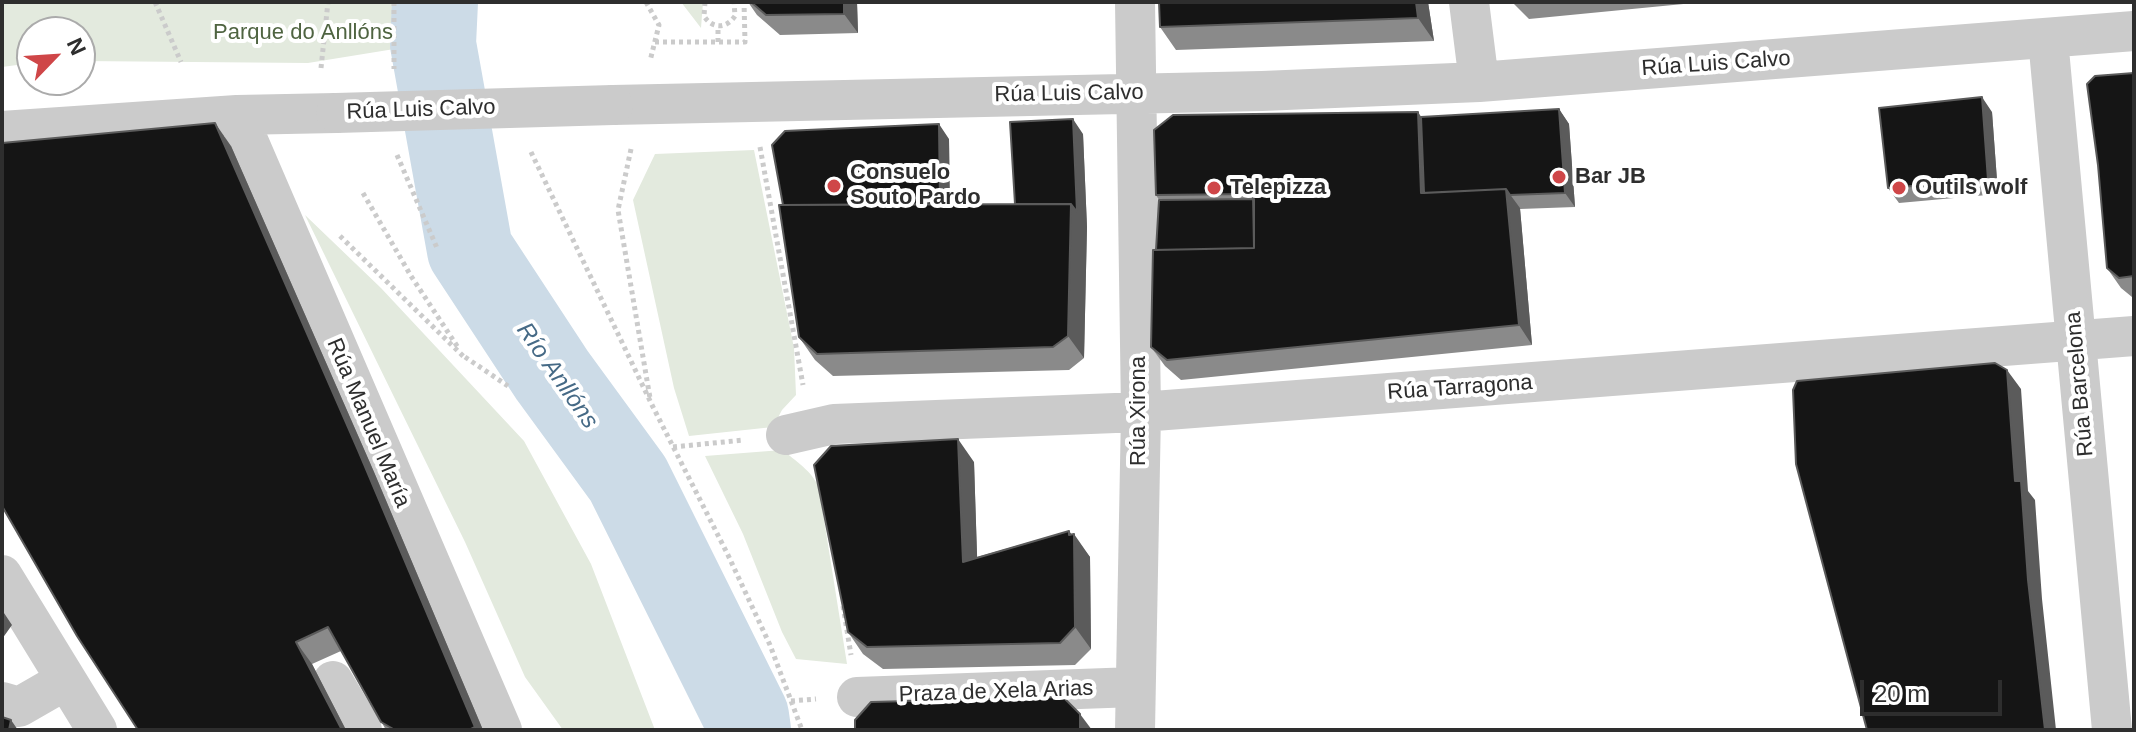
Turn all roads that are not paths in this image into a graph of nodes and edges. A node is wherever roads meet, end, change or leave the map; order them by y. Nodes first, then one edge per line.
1 (1135, 2) edge
2 (1469, 2) edge
3 (2134, 31) edge
4 (2048, 39) junction
5 (1479, 82) junction
6 (1137, 93) junction
7 (237, 115) junction
8 (2, 131) edge
9 (2134, 336) edge
10 (2076, 342) junction
11 (1141, 412) junction
12 (786, 435) road end
13 (2, 575) edge
14 (66, 680) junction
15 (333, 681) dead end
16 (1135, 687) junction
17 (857, 697) road end
18 (2, 702) edge
19 (97, 730) edge
20 (362, 730) edge
21 (502, 730) edge
22 (1135, 730) edge
23 (2112, 730) edge

1 - 6 street, Rúa Xirona
2 - 5 street
3 - 4 street, Rúa Luis Calvo
4 - 5 street, Rúa Luis Calvo
4 - 10 street, Rúa Barcelona
5 - 6 street, Rúa Luis Calvo
6 - 7 street, Rúa Luis Calvo, bridge
6 - 11 street, Rúa Xirona
7 - 8 street, Rúa Luis Calvo
7 - 21 street, Rúa Manuel María
9 - 10 street, Rúa Tarragona
10 - 11 street, Rúa Tarragona
10 - 23 street, Rúa Barcelona
11 - 12 street, Rúa Tarragona
11 - 16 street, Rúa Xirona
13 - 14 street
14 - 18 street
14 - 19 street
15 - 20 street
16 - 17 street, Praza de Xela Arias
16 - 22 street, Rúa Xirona

